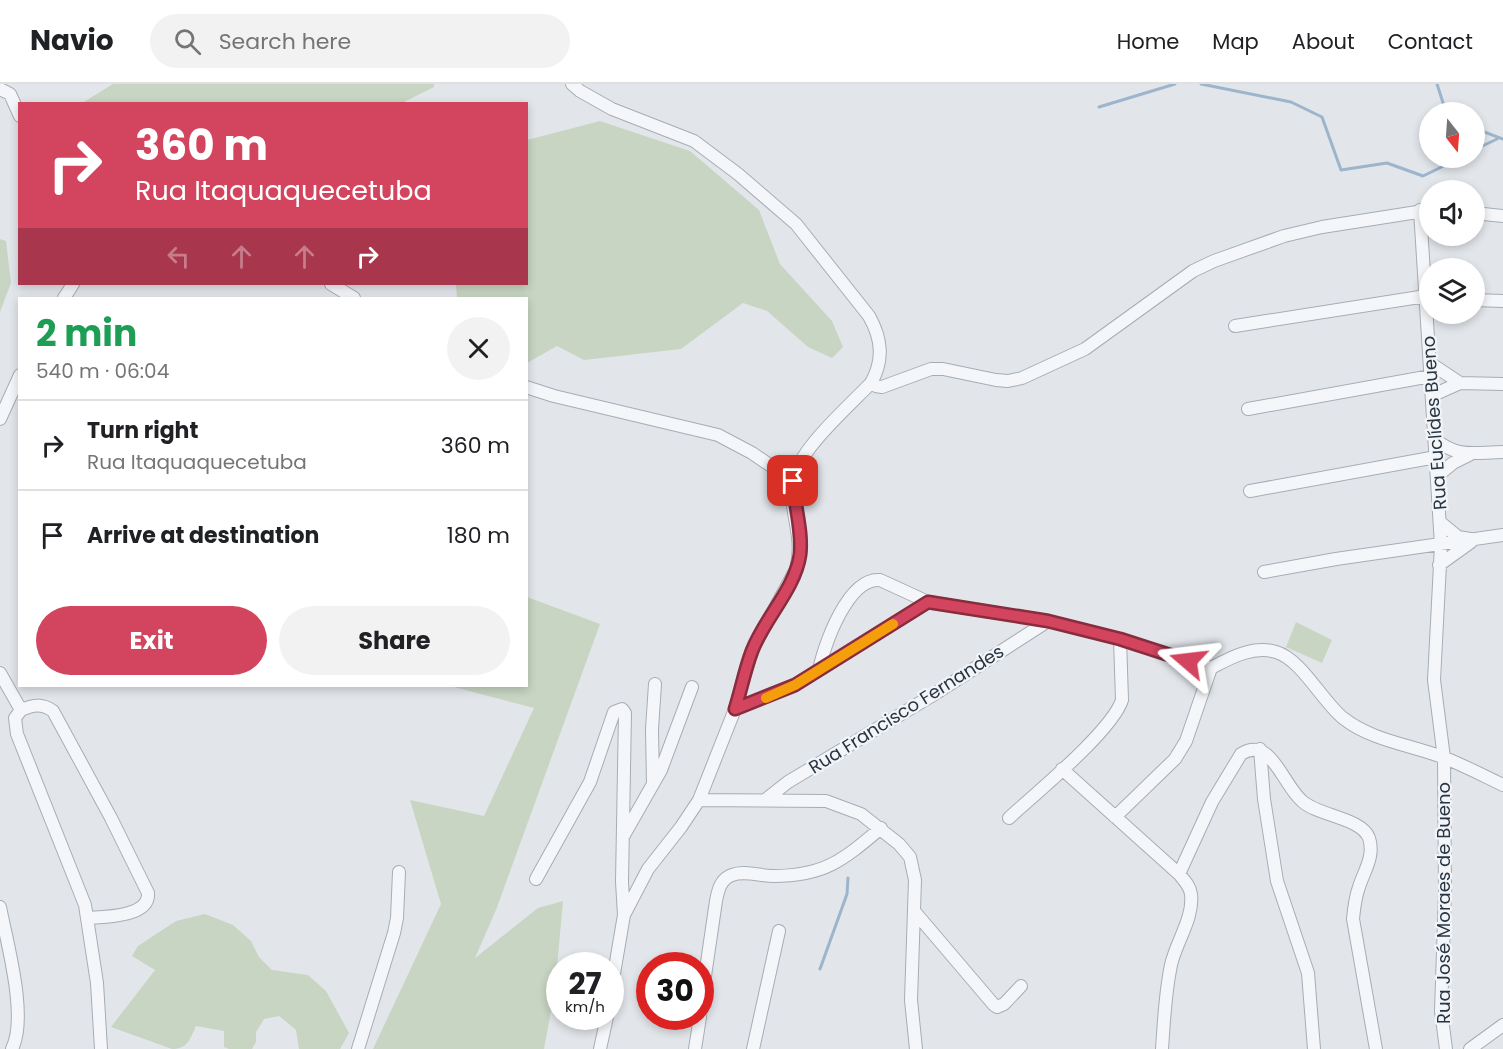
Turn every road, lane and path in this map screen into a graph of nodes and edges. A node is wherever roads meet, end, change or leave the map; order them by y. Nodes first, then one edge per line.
1 (579, 86) edge
2 (0, 89) edge
3 (18, 112) edge
4 (1419, 211) edge
5 (1485, 214) edge
6 (1503, 216) edge
7 (333, 285) edge
8 (1419, 289) edge
9 (352, 297) edge
10 (1485, 300) edge
11 (1503, 301) edge
12 (1429, 324) edge
13 (1234, 326) dead end
14 (1430, 363) junction
15 (1431, 376) junction
16 (18, 379) edge
17 (871, 383) junction
18 (1460, 383) junction
19 (1503, 384) edge
20 (528, 388) edge
21 (1432, 395) junction
22 (1248, 409) dead end
23 (0, 419) edge
24 (1435, 439) junction
25 (1503, 452) edge
26 (1469, 454) junction
27 (1436, 457) junction
28 (1437, 476) junction
29 (793, 481) junction
30 (1250, 491) dead end
31 (1440, 523) junction
32 (1503, 535) edge
33 (1474, 540) junction
34 (1441, 545) junction
35 (1440, 565) junction
36 (1264, 572) dead end
37 (928, 602) junction
38 (1048, 621) junction
39 (1120, 639) junction
40 (1211, 668) junction
41 (819, 670) junction
42 (0, 673) edge
43 (655, 684) dead end
44 (692, 687) dead end
45 (735, 709) junction
46 (21, 710) junction
47 (1260, 748) junction
48 (1444, 758) junction
49 (1062, 769) junction
50 (653, 785) junction
51 (1503, 785) edge
52 (699, 800) junction
53 (765, 800) junction
54 (1115, 817) junction
55 (1009, 818) dead end
56 (881, 828) junction
57 (624, 837) junction
58 (622, 867) junction
59 (648, 869) junction
60 (399, 872) dead end
61 (1179, 874) junction
62 (536, 879) dead end
63 (0, 908) edge
64 (914, 911) junction
65 (624, 915) junction
66 (87, 918) junction
67 (778, 931) dead end
68 (618, 952) edge
69 (709, 952) edge
70 (1021, 986) dead end
71 (1503, 1025) edge
72 (604, 1030) edge
73 (697, 1030) edge
74 (12, 1049) edge
75 (101, 1049) edge
76 (358, 1049) edge
77 (600, 1049) edge
78 (695, 1049) edge
79 (753, 1049) edge
80 (916, 1049) edge
81 (1162, 1049) edge
82 (1314, 1049) edge
83 (1376, 1049) edge
84 (1446, 1049) edge
85 (1470, 1049) edge

1 - 17 street
2 - 3 street
4 - 17 street
5 - 6 street
7 - 9 street
8 - 13 street
10 - 11 street
12 - 14 street, Rua Euclídes Bueno
14 - 15 street, Rua Euclídes Bueno
14 - 18 street
15 - 21 street, Rua Euclídes Bueno
15 - 22 street
16 - 23 street
17 - 29 street
18 - 19 street
18 - 21 street
20 - 29 street
21 - 24 street, Rua Euclídes Bueno
24 - 26 street
24 - 27 street, Rua Euclídes Bueno
25 - 26 street
26 - 28 street
27 - 28 street, Rua Euclídes Bueno
27 - 30 street
28 - 31 street, Rua Euclídes Bueno
29 - 45 street
31 - 33 street
31 - 34 street, Rua Euclídes Bueno
32 - 33 street
33 - 34 street
33 - 35 street
34 - 35 street, Rua Euclídes Bueno
34 - 36 street
35 - 48 street, Rua Euclídes Bueno
37 - 38 street
37 - 41 street
37 - 41 street
38 - 39 street
38 - 53 street, Rua Francisco Fernandes
39 - 40 street
39 - 49 street
40 - 48 street
40 - 54 street
41 - 45 street
42 - 46 street
43 - 50 street
44 - 50 street
45 - 52 street
46 - 66 street
46 - 66 street
47 - 61 street
47 - 82 street
47 - 83 street
48 - 51 street
48 - 84 street, Rua José Moraes de Bueno
49 - 54 street
49 - 55 street
50 - 57 street
52 - 53 street
52 - 59 street
53 - 56 street
54 - 61 street
56 - 64 street
56 - 69 street
57 - 58 street
57 - 62 street
58 - 59 street
58 - 65 street
59 - 65 street
60 - 76 street
61 - 81 street
63 - 74 street
64 - 70 street
64 - 80 street
65 - 68 street
66 - 75 street
67 - 79 street
71 - 85 street
72 - 77 street
73 - 78 street

